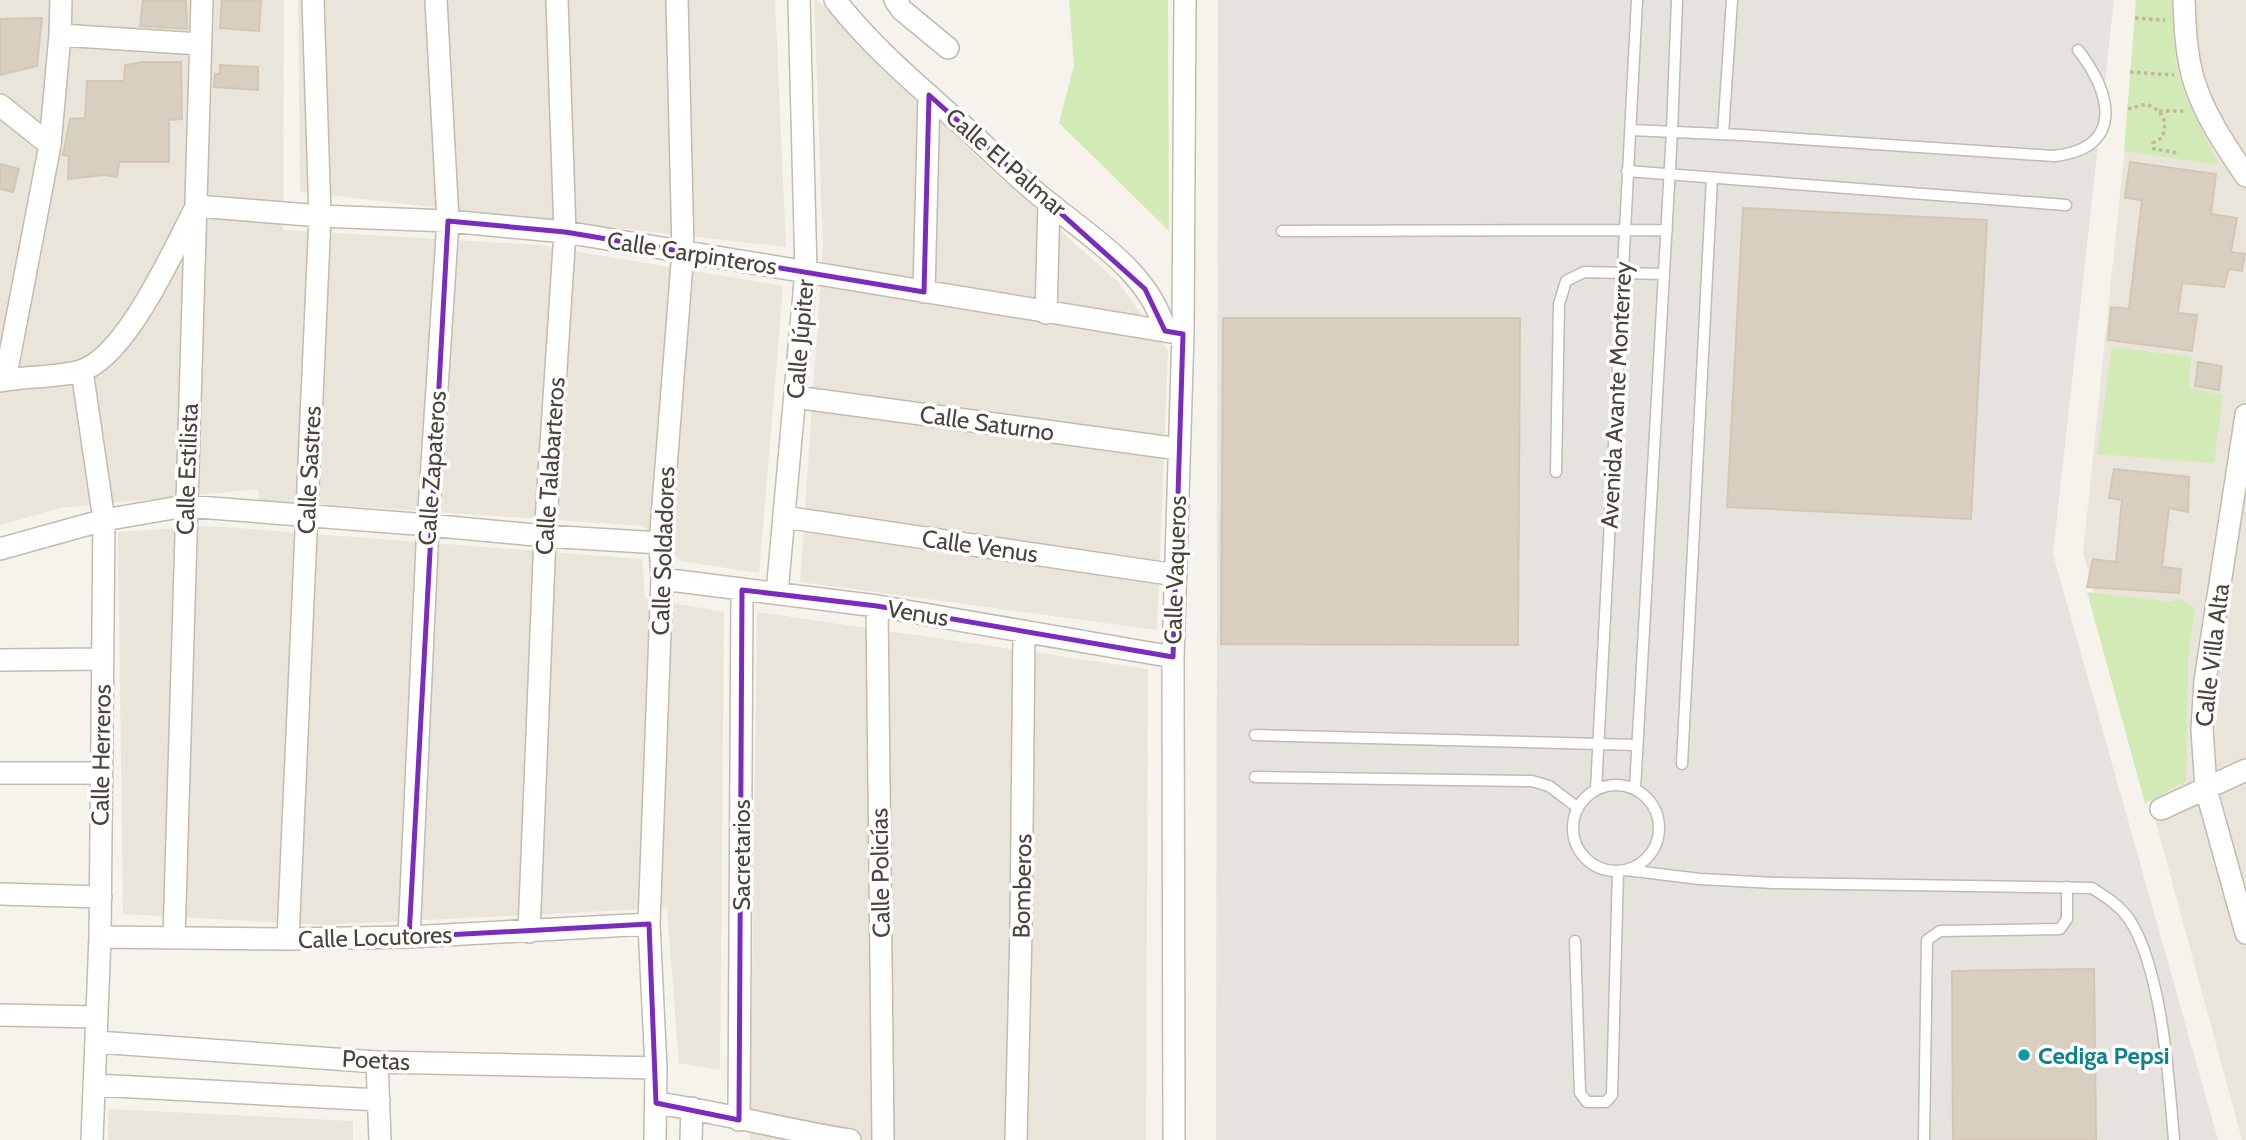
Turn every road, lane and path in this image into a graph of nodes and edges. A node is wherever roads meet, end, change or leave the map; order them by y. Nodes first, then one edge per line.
1 (61, 0) edge
2 (202, 0) edge
3 (313, 0) edge
4 (436, 0) edge
5 (557, 0) edge
6 (677, 0) edge
7 (799, 0) edge
8 (835, 0) edge
9 (895, 0) edge
10 (1185, 0) edge
11 (1637, 0) edge
12 (1677, 0) edge
13 (1732, 0) edge
14 (2184, 0) edge
15 (2134, 18) dead end
16 (2167, 20) dead end
17 (60, 35) junction
18 (200, 44) junction
19 (948, 48) dead end
20 (2078, 50) dead end
21 (2130, 72) dead end
22 (2180, 75) dead end
23 (929, 95) junction
24 (0, 105) edge
25 (2128, 109) dead end
26 (2159, 111) junction
27 (2192, 111) dead end
28 (1631, 130) junction
29 (1672, 131) junction
30 (1723, 134) junction
31 (50, 145) junction
32 (2180, 153) dead end
33 (1627, 171) junction
34 (1670, 174) junction
35 (2246, 176) edge
36 (1713, 178) junction
37 (1049, 203) junction
38 (2066, 205) dead end
39 (197, 206) junction
40 (320, 216) junction
41 (448, 221) junction
42 (1624, 229) junction
43 (1667, 230) junction
44 (1282, 231) dead end
45 (565, 232) junction
46 (683, 251) junction
47 (806, 271) junction
48 (1623, 273) junction
49 (1663, 274) junction
50 (924, 292) junction
51 (1046, 313) junction
52 (1174, 333) junction
53 (82, 371) junction
54 (2, 381) edge
55 (795, 397) junction
56 (2246, 415) edge
57 (1179, 449) junction
58 (1556, 472) dead end
59 (185, 506) junction
60 (306, 515) junction
61 (784, 517) junction
62 (104, 520) junction
63 (428, 525) junction
64 (545, 536) junction
65 (660, 543) junction
66 (0, 549) edge
67 (1175, 575) junction
68 (662, 579) junction
69 (742, 590) junction
70 (777, 593) junction
71 (877, 606) junction
72 (1024, 631) junction
73 (1173, 657) junction
74 (102, 659) junction
75 (0, 660) edge
76 (1255, 735) dead end
77 (1598, 743) junction
78 (1637, 745) junction
79 (1682, 764) dead end
80 (2246, 770) edge
81 (0, 773) edge
82 (101, 773) junction
83 (1255, 777) dead end
84 (1635, 789) junction
85 (2206, 789) junction
86 (1596, 790) junction
87 (1578, 808) junction
88 (2161, 809) dead end
89 (1622, 870) junction
90 (2067, 887) junction
91 (0, 894) edge
92 (100, 897) junction
93 (649, 924) junction
94 (529, 932) junction
95 (2246, 933) edge
96 (409, 936) junction
97 (100, 937) junction
98 (174, 938) junction
99 (288, 939) junction
100 (1575, 941) dead end
101 (0, 1015) edge
102 (97, 1017) junction
103 (97, 1041) junction
104 (377, 1062) junction
105 (656, 1068) junction
106 (95, 1085) junction
107 (379, 1100) junction
108 (656, 1103) junction
109 (692, 1108) junction
110 (739, 1120) junction
111 (808, 1137) edge
112 (92, 1140) edge
113 (380, 1140) edge
114 (655, 1140) edge
115 (691, 1140) edge
116 (850, 1140) edge
117 (883, 1140) edge
118 (1016, 1140) edge
119 (1174, 1140) edge
120 (1924, 1140) edge
121 (2174, 1140) edge

1 - 17 street
2 - 18 street, Calle Estilista
3 - 40 street, Calle Sastres
4 - 41 street, Calle Zapateros
5 - 45 street, Calle Talabarteros
6 - 46 street, Calle Soldadores
7 - 47 street, Calle Júpiter
8 - 23 street, Calle El Palmar
9 - 19 street
10 - 52 street, Calle Vaqueros
11 - 28 lane, Avenida Avante Monterrey
12 - 29 lane, Avenida Avante Monterrey
13 - 30 lane
14 - 35 street
15 - 16 path
17 - 18 street
17 - 31 street
18 - 39 street, Calle Estilista
20 - 30 lane
21 - 22 path
23 - 37 street, Calle El Palmar
23 - 50 street
24 - 31 street
25 - 26 path
26 - 27 path
26 - 32 path
28 - 29 lane
28 - 33 lane, Avenida Avante Monterrey
29 - 30 lane
29 - 34 lane, Avenida Avante Monterrey
31 - 54 street
33 - 34 lane
33 - 42 lane, Avenida Avante Monterrey
34 - 36 lane
34 - 43 lane, Avenida Avante Monterrey
36 - 38 lane
36 - 79 lane
37 - 51 street
37 - 52 street, Calle El Palmar
39 - 40 street, Calle Carpinteros
39 - 53 street
39 - 59 street, Calle Estilista
40 - 41 street, Calle Carpinteros
40 - 60 street, Calle Sastres
41 - 45 street, Calle Carpinteros
41 - 63 street, Calle Zapateros
42 - 43 lane
42 - 44 lane
42 - 48 lane, Avenida Avante Monterrey
43 - 49 lane, Avenida Avante Monterrey
45 - 46 street, Calle Carpinteros
45 - 64 street, Calle Talabarteros
46 - 47 street, Calle Carpinteros
46 - 65 street, Calle Soldadores
47 - 50 street, Calle Carpinteros
47 - 55 street, Calle Júpiter
48 - 49 lane
48 - 58 lane
48 - 77 lane, Avenida Avante Monterrey
49 - 78 lane, Avenida Avante Monterrey
50 - 51 street, Calle Carpinteros
51 - 52 street, Calle Carpinteros
52 - 57 street, Calle Vaqueros
53 - 54 street
53 - 62 street, Calle Herreros
55 - 57 street, Calle Saturno
55 - 61 street, Calle Júpiter
56 - 85 street, Calle Villa Alta
57 - 67 street, Calle Vaqueros
59 - 60 street
59 - 62 street
59 - 98 street, Calle Estilista
60 - 63 street
60 - 99 street, Calle Sastres
61 - 67 street, Calle Venus
61 - 70 street, Calle Júpiter
62 - 66 street
62 - 74 street, Calle Herreros
63 - 64 street
63 - 96 street, Calle Zapateros
64 - 65 street
64 - 94 street, Calle Talabarteros
65 - 68 street, Calle Soldadores
67 - 73 street, Calle Vaqueros
68 - 69 street, Venus
68 - 93 street, Calle Soldadores
69 - 70 street, Venus
69 - 110 street, Sacretarios
70 - 71 street, Venus
71 - 72 street, Venus
71 - 117 street, Calle Policías
72 - 73 street, Venus
72 - 118 street, Bomberos
73 - 119 street, Calle Vaqueros
74 - 75 street
74 - 82 street, Calle Herreros
76 - 77 lane
77 - 78 lane
77 - 86 lane, Avenida Avante Monterrey
78 - 84 lane, Avenida Avante Monterrey
80 - 85 street
81 - 82 street
82 - 92 street, Calle Herreros
83 - 87 lane
84 - 86 lane
84 - 89 lane
85 - 88 street
85 - 95 street, Calle Villa Alta
86 - 87 lane
87 - 89 lane
89 - 90 lane
89 - 100 lane
90 - 120 lane
90 - 121 lane
91 - 92 street
92 - 97 street, Calle Herreros
93 - 94 street, Calle Locutores
93 - 105 street, Calle Soldadores
94 - 96 street, Calle Locutores
96 - 99 street, Calle Locutores
97 - 98 street, Calle Locutores
97 - 102 street, Calle Herreros
98 - 99 street, Calle Locutores
101 - 102 street
102 - 103 street, Calle Herreros
103 - 104 street, Poetas
103 - 106 street, Calle Herreros
104 - 105 street, Poetas
104 - 107 street
105 - 108 street, Calle Soldadores
106 - 107 street
106 - 112 street, Calle Herreros
107 - 113 street
108 - 109 street
108 - 114 street, Calle Soldadores
109 - 110 street
109 - 115 street
110 - 111 street
111 - 116 street

